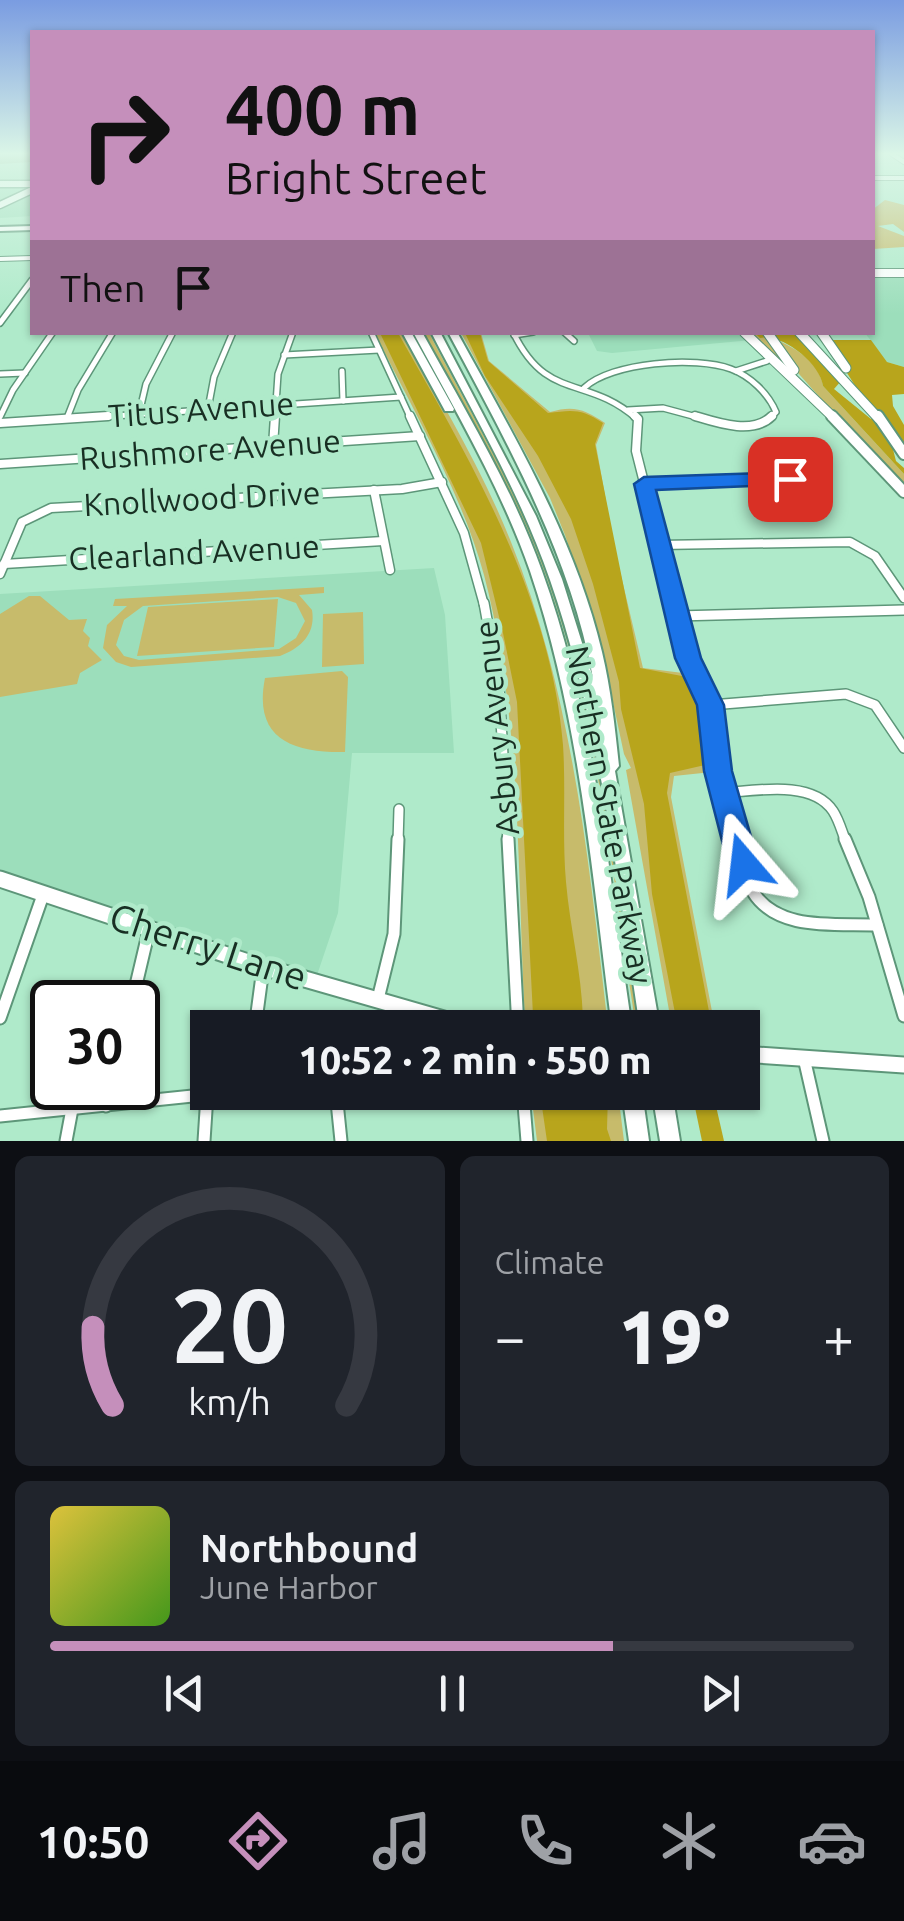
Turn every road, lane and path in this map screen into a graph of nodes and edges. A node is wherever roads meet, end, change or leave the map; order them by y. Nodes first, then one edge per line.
1 (30, 229) edge
2 (30, 229) edge
3 (0, 232) edge
4 (30, 258) edge
5 (0, 259) edge
6 (875, 273) edge
7 (904, 273) edge
8 (30, 283) edge
9 (0, 323) edge
10 (51, 335) edge
11 (111, 335) edge
12 (171, 335) edge
13 (232, 335) edge
14 (291, 335) edge
15 (373, 335) edge
16 (408, 335) edge
17 (419, 335) edge
18 (437, 335) edge
19 (455, 335) edge
20 (514, 335) edge
21 (567, 335) edge
22 (747, 335) edge
23 (769, 335) edge
24 (803, 335) edge
25 (823, 335) edge
26 (574, 341) dead end
27 (379, 350) junction
28 (284, 356) junction
29 (766, 361) dead end
30 (342, 371) dead end
31 (736, 371) junction
32 (25, 373) junction
33 (0, 374) edge
34 (583, 388) junction
35 (402, 397) junction
36 (343, 400) junction
37 (276, 405) junction
38 (870, 406) junction
39 (208, 409) junction
40 (628, 410) junction
41 (139, 414) junction
42 (67, 418) junction
43 (0, 420) edge
44 (420, 436) junction
45 (854, 436) junction
46 (273, 446) junction
47 (904, 454) edge
48 (0, 464) edge
49 (827, 478) dead end
50 (442, 482) junction
51 (644, 484) junction
52 (374, 490) junction
53 (904, 492) edge
54 (520, 531) junction
55 (383, 541) junction
56 (659, 545) junction
57 (4, 564) junction
58 (390, 570) dead end
59 (0, 574) edge
60 (904, 598) edge
61 (904, 610) edge
62 (677, 616) junction
63 (710, 705) junction
64 (904, 748) edge
65 (723, 793) junction
66 (613, 808) junction
67 (399, 809) dead end
68 (0, 879) edge
69 (43, 894) junction
70 (877, 925) junction
71 (149, 930) junction
72 (263, 967) junction
73 (137, 980) edge
74 (378, 999) junction
75 (257, 1010) edge
76 (415, 1010) edge
77 (517, 1010) edge
78 (619, 1010) edge
79 (647, 1010) edge
80 (904, 1016) edge
81 (0, 1018) edge
82 (760, 1055) edge
83 (804, 1058) junction
84 (904, 1065) edge
85 (190, 1097) edge
86 (160, 1100) edge
87 (62, 1110) edge
88 (72, 1110) edge
89 (207, 1110) edge
90 (337, 1110) edge
91 (525, 1110) edge
92 (635, 1110) edge
93 (665, 1110) edge
94 (0, 1116) edge
95 (66, 1141) edge
96 (204, 1141) edge
97 (340, 1141) edge
98 (528, 1141) edge
99 (640, 1141) edge
100 (670, 1141) edge
101 (823, 1141) edge

1 - 3 highway
2 - 3 highway
4 - 5 street
6 - 7 street
8 - 9 street
10 - 32 street
11 - 42 street
12 - 41 street
13 - 39 street
14 - 28 street
15 - 27 street, Asbury Avenue
16 - 54 highway
17 - 54 highway, Northern State Parkway
18 - 66 highway, Northern State Parkway
19 - 66 highway
20 - 34 street
21 - 26 street
22 - 45 main road
23 - 45 main road
24 - 38 main road
25 - 38 main road
27 - 28 street
27 - 35 street, Asbury Avenue
28 - 37 street
29 - 31 street
30 - 36 street
31 - 34 street
31 - 40 street
32 - 33 street
32 - 43 street
34 - 40 street
35 - 36 street, Titus Avenue
35 - 44 street, Asbury Avenue
36 - 37 street, Titus Avenue
37 - 39 street, Titus Avenue
37 - 46 street
38 - 47 main road
39 - 41 street, Titus Avenue
40 - 51 street
41 - 42 street, Titus Avenue
42 - 43 street, Titus Avenue
44 - 46 street, Rushmore Avenue
44 - 50 street, Asbury Avenue
45 - 53 main road
46 - 48 street, Rushmore Avenue
49 - 51 street
50 - 52 street, Knollwood Drive
50 - 77 street, Asbury Avenue
51 - 56 street
52 - 55 street
52 - 57 street, Knollwood Drive
54 - 78 highway, Northern State Parkway
55 - 57 street, Clearland Avenue
55 - 58 street
56 - 60 street
56 - 62 street
57 - 59 street, Knollwood Drive
61 - 62 street
62 - 63 street
63 - 64 street
63 - 65 street
65 - 70 street
65 - 70 street
66 - 79 highway, Northern State Parkway
67 - 74 street
68 - 69 street, Cherry Lane
69 - 71 street, Cherry Lane
69 - 81 street
70 - 80 street
71 - 72 street, Cherry Lane
71 - 73 street
72 - 74 street, Cherry Lane
72 - 75 street
74 - 76 street, Cherry Lane
82 - 83 street
83 - 84 street
83 - 101 street
85 - 86 street
87 - 94 street
88 - 95 street
89 - 96 street
90 - 97 street
91 - 98 street
92 - 99 highway
93 - 100 highway

